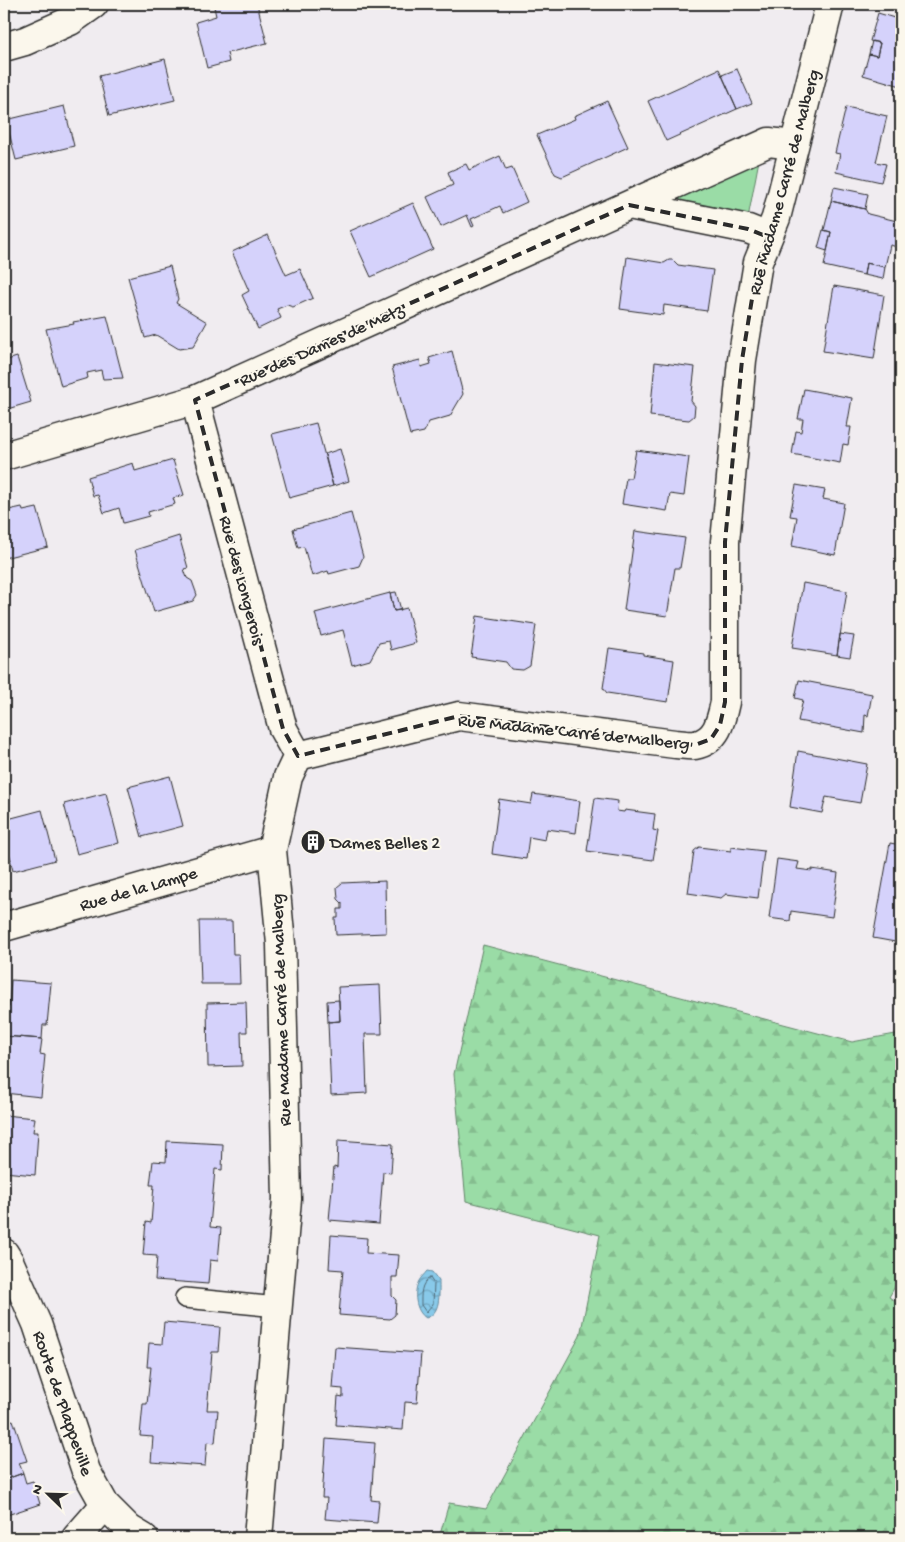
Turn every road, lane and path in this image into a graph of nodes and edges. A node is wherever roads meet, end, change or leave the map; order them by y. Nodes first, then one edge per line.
1 (94, 4) edge
2 (830, 4) edge
3 (4, 47) edge
4 (794, 145) junction
5 (629, 205) junction
6 (768, 237) junction
7 (195, 400) junction
8 (4, 456) edge
9 (298, 756) junction
10 (272, 850) junction
11 (4, 926) edge
12 (4, 1253) edge
13 (185, 1298) dead end
14 (278, 1307) junction
15 (105, 1505) junction
16 (76, 1538) edge
17 (144, 1538) edge
18 (258, 1538) edge

1 - 3 street
2 - 4 street, Rue Madame Carré de Malberg
4 - 5 street, Rue des Dames de Metz
4 - 6 street, Rue Madame Carré de Malberg
5 - 6 street
5 - 7 street, Rue des Dames de Metz
6 - 9 street, Rue Madame Carré de Malberg
7 - 8 street, Rue des Dames de Metz
7 - 9 street, Rue des Longerois
9 - 10 street, Rue Madame Carré de Malberg
10 - 11 street, Rue de la Lampe
10 - 14 street, Rue Madame Carré de Malberg
12 - 15 street, Route de Plappeville
13 - 14 lane
14 - 18 street, Rue Madame Carré de Malberg
15 - 16 street
15 - 17 street, Route de Plappeville

